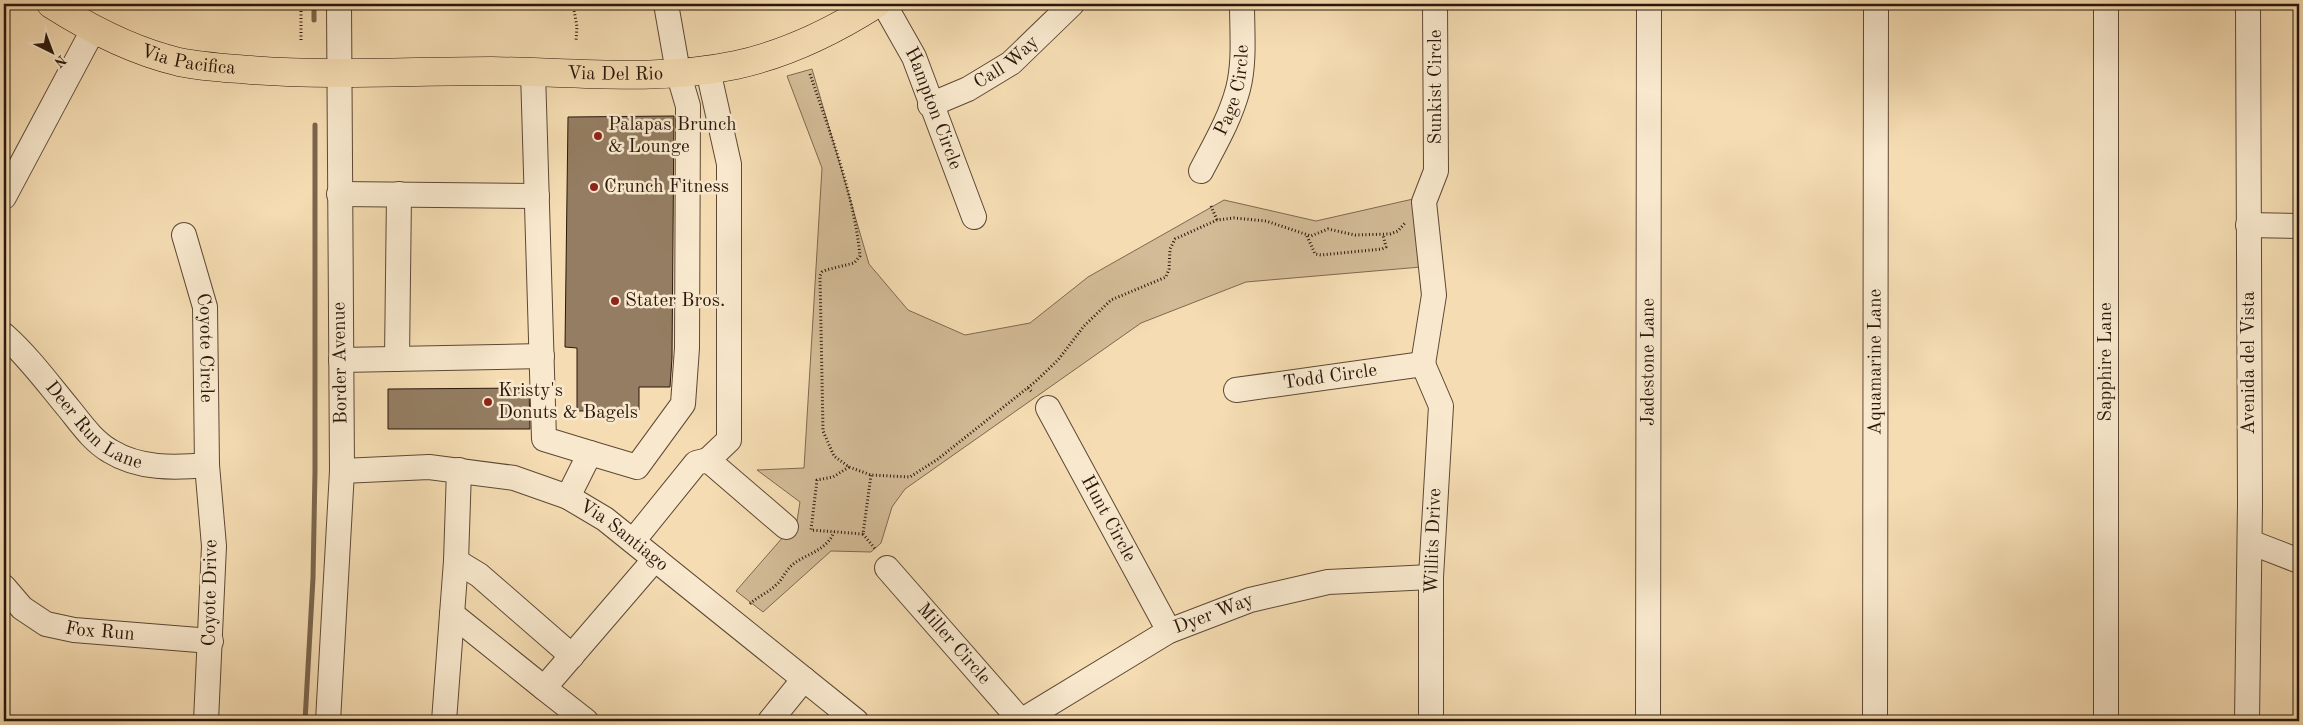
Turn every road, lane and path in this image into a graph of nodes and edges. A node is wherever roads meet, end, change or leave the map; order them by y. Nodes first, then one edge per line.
1 (51, 4) edge
2 (301, 4) edge
3 (338, 4) edge
4 (573, 4) edge
5 (666, 4) edge
6 (876, 4) edge
7 (884, 4) edge
8 (1072, 4) edge
9 (1242, 4) edge
10 (1435, 4) edge
11 (1649, 4) edge
12 (1876, 4) edge
13 (2106, 4) edge
14 (2248, 4) edge
15 (93, 30) junction
16 (301, 41) dead end
17 (576, 41) dead end
18 (708, 70) junction
19 (533, 72) junction
20 (678, 72) junction
21 (338, 74) junction
22 (810, 74) dead end
23 (930, 105) junction
24 (1201, 171) dead end
25 (339, 194) junction
26 (399, 194) junction
27 (537, 196) junction
28 (4, 197) edge
29 (1211, 206) dead end
30 (974, 217) dead end
31 (1408, 219) dead end
32 (1217, 220) junction
33 (2248, 225) junction
34 (2299, 226) edge
35 (184, 235) dead end
36 (1383, 235) junction
37 (1307, 236) junction
38 (4, 335) edge
39 (542, 356) junction
40 (397, 359) junction
41 (341, 360) junction
42 (1423, 364) junction
43 (1028, 388) junction
44 (1236, 390) dead end
45 (1040, 400) joint
46 (590, 453) junction
47 (708, 460) junction
48 (207, 465) junction
49 (849, 467) junction
50 (459, 470) junction
51 (342, 471) junction
52 (871, 475) junction
53 (568, 497) junction
54 (786, 527) dead end
55 (834, 532) junction
56 (863, 534) junction
57 (633, 541) junction
58 (2250, 542) junction
59 (655, 559) junction
60 (881, 559) joint
61 (456, 561) junction
62 (2299, 561) edge
63 (1431, 578) junction
64 (4, 587) edge
65 (750, 604) dead end
66 (452, 614) junction
67 (1169, 631) junction
68 (211, 641) junction
69 (572, 656) junction
70 (804, 679) junction
71 (544, 688) junction
72 (206, 721) edge
73 (328, 721) edge
74 (444, 721) edge
75 (586, 721) edge
76 (770, 721) edge
77 (856, 721) edge
78 (1021, 721) edge
79 (1431, 721) edge
80 (1648, 721) edge
81 (1875, 721) edge
82 (2106, 721) edge
83 (2247, 721) edge

1 - 15 main road, Via Pacifica
2 - 16 path
3 - 21 street, Border Avenue
4 - 17 path
5 - 20 street
6 - 18 main road, Via Del Rio
7 - 23 street, Hampton Circle
8 - 23 street, Call Way
9 - 24 street, Page Circle
10 - 42 street, Sunkist Circle
11 - 80 street, Jadestone Lane
12 - 81 street, Aquamarine Lane
13 - 82 street, Sapphire Lane
14 - 33 street, Avenida del Vista
15 - 21 main road, Via Pacifica
15 - 28 street
18 - 20 main road, Via Del Rio
18 - 47 street
19 - 20 main road, Via Del Rio
19 - 21 main road, Via Del Rio
19 - 27 street
20 - 46 street
21 - 25 street, Border Avenue
22 - 49 path
23 - 30 street, Hampton Circle
25 - 26 street
25 - 41 street, Border Avenue
26 - 27 street
26 - 40 street
27 - 39 street
29 - 32 path
31 - 36 path
32 - 37 path
32 - 43 path
33 - 34 street
33 - 58 street, Avenida del Vista
35 - 48 street, Coyote Circle
36 - 37 path
36 - 37 path
38 - 48 street, Deer Run Lane
39 - 40 street
39 - 46 street
40 - 41 street
41 - 51 street, Border Avenue
42 - 44 street, Todd Circle
42 - 63 street, Willits Drive
43 - 45 path
43 - 52 path
45 - 67 street, Hunt Circle
46 - 53 street
47 - 54 street
47 - 57 street
48 - 68 street, Coyote Drive
49 - 52 path
49 - 55 path
50 - 51 street, Via Santiago
50 - 53 street, Via Santiago
50 - 61 street
51 - 73 street, Border Avenue
52 - 56 path
53 - 57 street, Via Santiago
55 - 56 path
55 - 65 path
56 - 60 path
57 - 59 street, Via Santiago
58 - 62 street
58 - 83 street, Avenida del Vista
59 - 69 street
59 - 70 street, Via Santiago
60 - 78 street, Miller Circle
61 - 66 street
61 - 69 street
63 - 67 street, Dyer Way
63 - 79 street, Willits Drive
64 - 68 street, Fox Run
66 - 71 street
66 - 74 street
67 - 78 street, Dyer Way
68 - 72 street, Coyote Drive
69 - 71 street
70 - 76 street
70 - 77 street, Via Santiago
71 - 75 street

